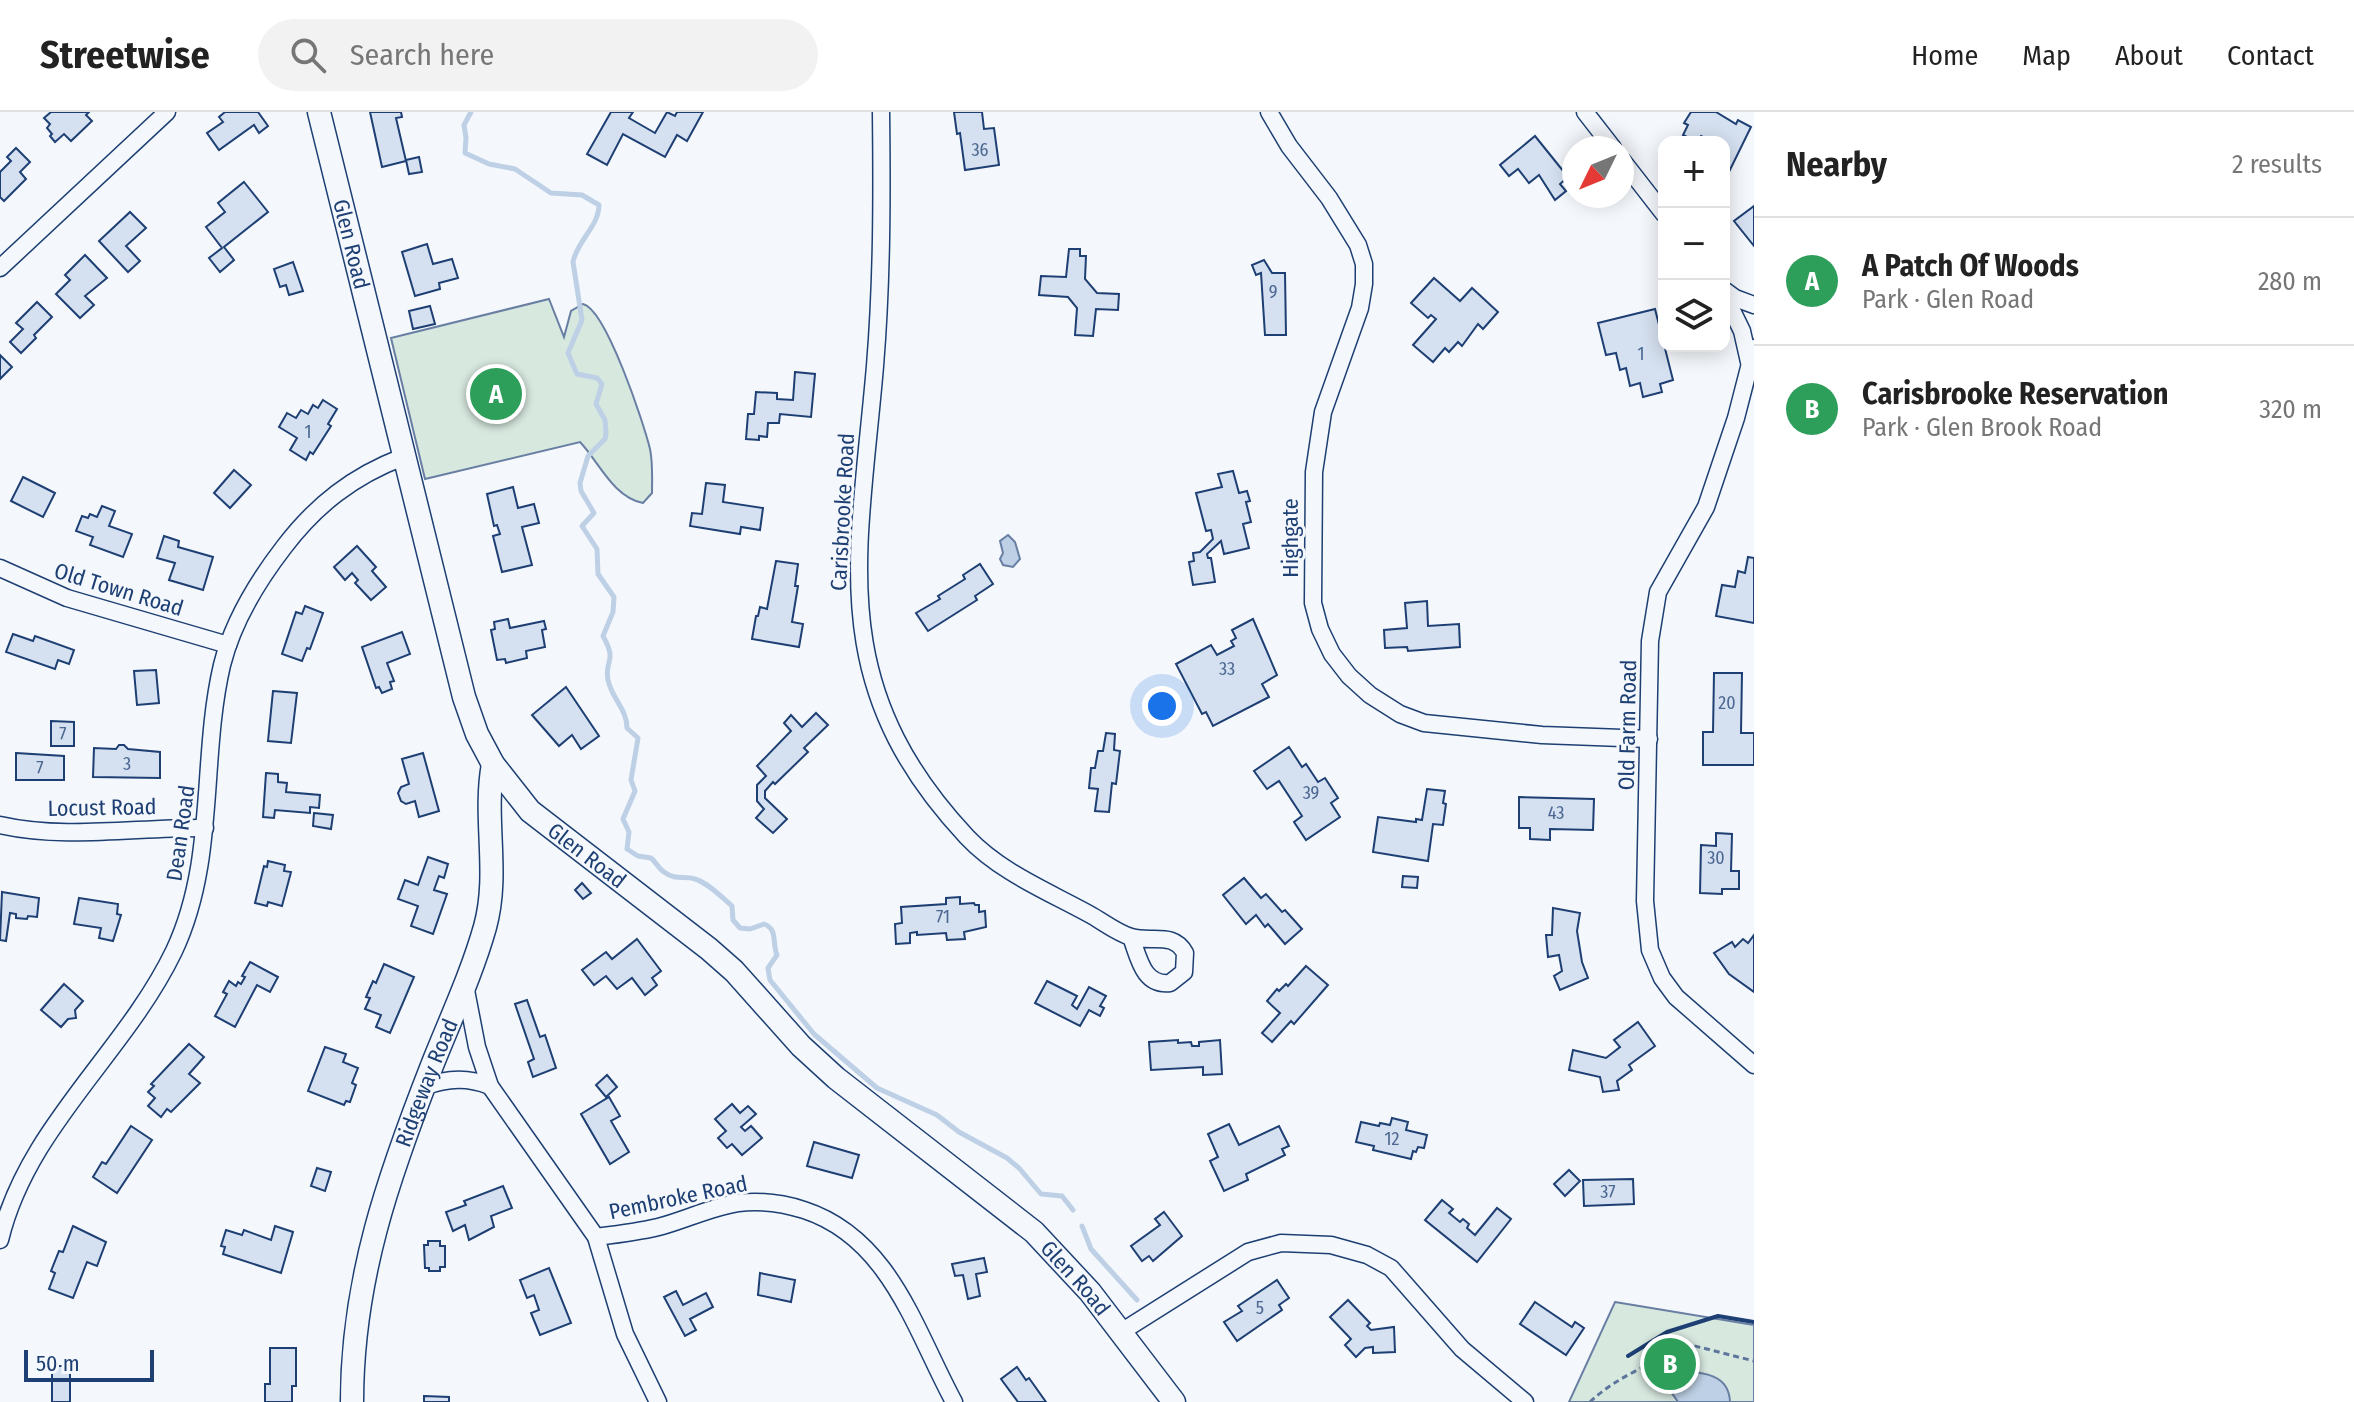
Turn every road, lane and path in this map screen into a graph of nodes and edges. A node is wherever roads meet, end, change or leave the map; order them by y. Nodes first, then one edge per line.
1 (167, 112) edge
2 (319, 112) edge
3 (881, 112) edge
4 (1269, 112) edge
5 (1585, 112) edge
6 (1604, 136) edge
7 (1634, 175) edge
8 (1659, 208) edge
9 (0, 268) edge
10 (1730, 295) edge
11 (1730, 305) edge
12 (1754, 305) edge
13 (1752, 356) edge
14 (403, 457) junction
15 (0, 568) edge
16 (228, 645) junction
17 (1649, 739) junction
18 (493, 764) junction
19 (0, 825) edge
20 (205, 828) junction
21 (1131, 937) dead end
22 (464, 984) junction
23 (1754, 1065) edge
24 (490, 1086) junction
25 (424, 1087) junction
26 (596, 1237) junction
27 (0, 1240) edge
28 (1121, 1332) junction
29 (1754, 1361) edge
30 (352, 1402) edge
31 (658, 1402) edge
32 (954, 1402) edge
33 (1174, 1402) edge
34 (1525, 1402) edge
35 (1590, 1402) edge

1 - 9 street
2 - 14 street, Glen Road
3 - 21 street, Carisbrooke Road
4 - 17 street, Highgate
5 - 6 street
7 - 8 street
10 - 12 street
11 - 13 street, Old Farm Road
13 - 17 street, Old Farm Road
14 - 16 street, Dean Road
14 - 18 street, Glen Road
15 - 16 street, Old Town Road
16 - 20 street, Dean Road
17 - 23 street, Old Farm Road
18 - 22 street, Ridgeway Road
18 - 28 street, Glen Road
19 - 20 street, Locust Road
20 - 27 street, Dean Road
22 - 24 street
22 - 25 street, Ridgeway Road
24 - 25 street
24 - 26 street
25 - 30 street, Ridgeway Road
26 - 31 street
26 - 32 street, Pembroke Road
28 - 33 street, Glen Road
28 - 34 street
29 - 35 path

